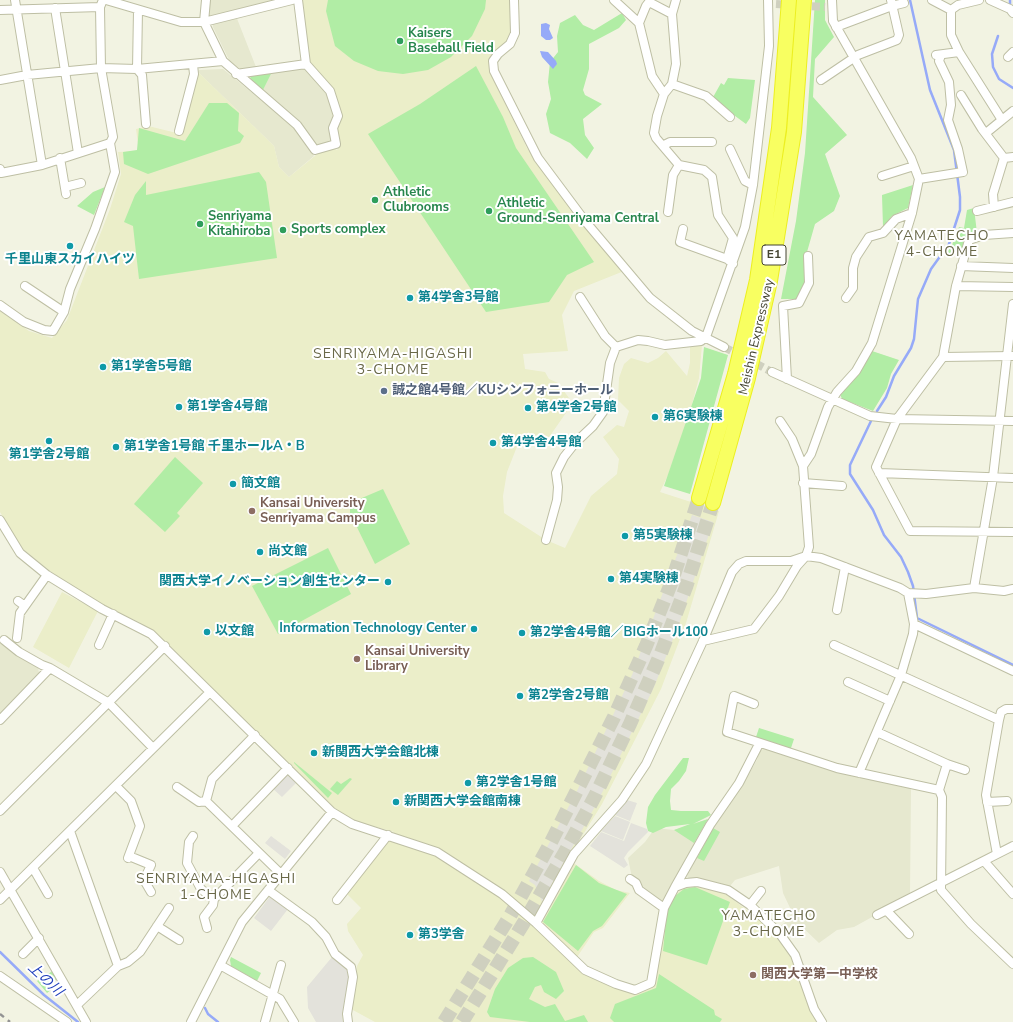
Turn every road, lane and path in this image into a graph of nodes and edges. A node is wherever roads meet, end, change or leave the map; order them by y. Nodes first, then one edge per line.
1 (106, 0) edge
2 (206, 0) edge
3 (292, 0) edge
4 (298, 0) edge
5 (514, 0) edge
6 (614, 0) edge
7 (676, 0) edge
8 (804, 0) edge
9 (932, 0) edge
10 (979, 0) edge
11 (990, 0) edge
12 (650, 1) edge
13 (776, 2) edge
14 (892, 3) edge
15 (904, 3) dead end
16 (16, 4) edge
17 (102, 4) edge
18 (830, 4) edge
19 (55, 8) junction
20 (0, 10) edge
21 (138, 10) junction
22 (951, 10) junction
23 (1013, 13) edge
24 (672, 14) junction
25 (204, 22) junction
26 (639, 23) junction
27 (836, 27) junction
28 (959, 52) junction
29 (854, 58) junction
30 (222, 61) junction
31 (306, 64) junction
32 (193, 65) junction
33 (101, 68) junction
34 (137, 69) junction
35 (65, 72) junction
36 (236, 74) junction
37 (27, 75) junction
38 (0, 80) edge
39 (821, 80) dead end
40 (672, 84) junction
41 (664, 94) junction
42 (961, 95) dead end
43 (1013, 111) edge
44 (730, 117) dead end
45 (1002, 120) junction
46 (146, 124) dead end
47 (179, 131) dead end
48 (986, 133) junction
49 (712, 142) dead end
50 (110, 143) junction
51 (664, 145) junction
52 (730, 149) dead end
53 (78, 153) junction
54 (1013, 157) edge
55 (60, 158) junction
56 (1004, 158) junction
57 (42, 165) junction
58 (680, 165) junction
59 (914, 166) junction
60 (0, 169) edge
61 (882, 176) dead end
62 (919, 180) junction
63 (82, 184) dead end
64 (753, 185) junction
65 (1013, 202) edge
66 (994, 207) junction
67 (977, 211) dead end
68 (668, 212) dead end
69 (912, 213) junction
70 (683, 229) dead end
71 (1013, 233) edge
72 (808, 256) dead end
73 (730, 262) junction
74 (961, 266) junction
75 (1013, 268) edge
76 (25, 286) dead end
77 (956, 286) junction
78 (1013, 287) edge
79 (580, 297) dead end
80 (846, 298) dead end
81 (1013, 304) edge
82 (0, 305) edge
83 (64, 312) junction
84 (706, 337) junction
85 (616, 347) junction
86 (724, 347) tunnel mouth
87 (943, 356) junction
88 (1010, 356) edge
89 (772, 372) tunnel mouth
90 (787, 379) junction
91 (832, 400) junction
92 (897, 419) junction
93 (1001, 420) junction
94 (780, 421) dead end
95 (1013, 421) edge
96 (803, 466) junction
97 (879, 473) junction
98 (993, 477) junction
99 (1013, 478) edge
100 (803, 483) junction
101 (842, 486) dead end
102 (699, 498) tunnel mouth
103 (713, 503) tunnel mouth
104 (0, 520) edge
105 (984, 531) junction
106 (1013, 532) edge
107 (546, 540) dead end
108 (806, 556) junction
109 (845, 567) junction
110 (47, 575) junction
111 (974, 588) junction
112 (1013, 589) edge
113 (912, 593) junction
114 (837, 610) dead end
115 (112, 614) junction
116 (914, 624) junction
117 (17, 638) dead end
118 (4, 640) dead end
119 (703, 641) junction
120 (834, 644) dead end
121 (99, 645) dead end
122 (165, 646) junction
123 (50, 668) junction
124 (1013, 671) edge
125 (901, 674) junction
126 (848, 682) dead end
127 (210, 692) junction
128 (890, 701) junction
129 (109, 703) junction
130 (754, 704) dead end
131 (1013, 709) edge
132 (0, 720) edge
133 (999, 720) junction
134 (877, 732) junction
135 (255, 734) junction
136 (759, 744) junction
137 (153, 748) junction
138 (947, 764) junction
139 (288, 768) junction
140 (965, 770) dead end
141 (859, 773) junction
142 (116, 786) junction
143 (177, 787) dead end
144 (939, 790) junction
145 (206, 800) junction
146 (987, 802) junction
147 (1007, 802) dead end
148 (0, 812) edge
149 (332, 812) junction
150 (233, 825) junction
151 (70, 831) junction
152 (388, 835) junction
153 (193, 836) dead end
154 (1013, 846) edge
155 (260, 853) junction
156 (997, 854) junction
157 (984, 861) junction
158 (33, 868) junction
159 (0, 872) edge
160 (281, 874) junction
161 (630, 879) dead end
162 (940, 884) junction
163 (676, 887) junction
164 (11, 890) junction
165 (268, 890) junction
166 (762, 890) dead end
167 (151, 892) dead end
168 (48, 894) dead end
169 (1013, 894) edge
170 (214, 899) junction
171 (0, 900) edge
172 (337, 900) dead end
173 (750, 905) junction
174 (169, 908) dead end
175 (664, 908) junction
176 (887, 910) junction
177 (877, 915) dead end
178 (536, 923) junction
179 (157, 926) junction
180 (207, 928) dead end
181 (909, 934) dead end
182 (39, 938) junction
183 (179, 940) dead end
184 (23, 954) dead end
185 (1013, 964) edge
186 (220, 965) junction
187 (281, 965) dead end
188 (118, 966) junction
189 (0, 976) edge
190 (274, 994) junction
191 (77, 1005) junction
192 (67, 1022) edge
193 (86, 1022) edge
194 (191, 1022) edge
195 (265, 1022) edge
196 (294, 1022) edge
197 (348, 1022) edge
198 (822, 1022) edge

1 - 21 street
2 - 25 street
3 - 25 street
4 - 31 street
5 - 84 street
6 - 26 street
7 - 24 street
8 - 103 highway, Meishin Expressway / E1
9 - 22 street
10 - 22 street
11 - 23 street
12 - 24 street
12 - 26 street
13 - 64 street
13 - 102 highway, Meishin Expressway / E1
14 - 15 street
14 - 27 street
14 - 29 street
16 - 19 street
16 - 20 street
16 - 37 street
17 - 19 street
17 - 33 street
18 - 27 street
19 - 35 street
21 - 25 street
21 - 34 street
22 - 28 street
24 - 40 street
25 - 30 street
26 - 41 street
27 - 29 street
28 - 45 street
28 - 62 street
29 - 39 street
29 - 59 street
30 - 32 street
30 - 36 street
31 - 36 street
31 - 36 street
32 - 34 street
32 - 47 street
33 - 34 street
33 - 35 street
33 - 50 street
34 - 46 street
35 - 37 street
35 - 53 street
37 - 38 street
37 - 57 street
40 - 41 street
40 - 44 street
41 - 51 street
42 - 48 street
43 - 45 street
45 - 48 street
48 - 56 street
49 - 51 street
50 - 53 street
50 - 83 street
51 - 58 street
52 - 64 street
53 - 55 street
54 - 56 street
55 - 57 street
55 - 63 street
56 - 66 street
57 - 60 street
58 - 68 street
58 - 73 street
59 - 61 street
59 - 62 street
62 - 69 street
64 - 73 street
65 - 66 street
66 - 67 street
69 - 80 street
69 - 91 street
70 - 73 street
71 - 74 street
72 - 90 street
73 - 84 street
74 - 75 street
74 - 77 street
76 - 83 street
77 - 78 street
77 - 87 street
79 - 85 street
81 - 88 street
82 - 83 street
84 - 85 street
84 - 86 street
85 - 107 street
87 - 88 street
87 - 92 street
88 - 93 street
89 - 90 street
90 - 91 street
91 - 92 street
91 - 96 street
92 - 93 street
92 - 97 street
93 - 95 street
93 - 98 street
94 - 96 street
96 - 100 street
97 - 98 street
97 - 105 street
98 - 99 street
98 - 105 street
100 - 101 street
100 - 108 street
104 - 110 street
105 - 106 street
105 - 111 street
108 - 109 street
108 - 119 street
108 - 119 street
109 - 113 street
109 - 114 street
110 - 115 street
110 - 117 street
111 - 112 street
111 - 113 street
113 - 116 street
115 - 121 street
115 - 122 street
116 - 124 street
116 - 125 street
118 - 123 street
119 - 178 street
120 - 125 street
122 - 127 street
122 - 129 street
123 - 129 street
123 - 132 street
125 - 128 street
125 - 133 street
126 - 128 street
127 - 135 street
127 - 137 street
128 - 134 street
129 - 137 street
129 - 148 street
130 - 136 street
131 - 133 street
133 - 146 street
134 - 138 street
134 - 141 street
135 - 139 street
135 - 145 street
136 - 141 street
136 - 163 street
137 - 142 street
138 - 140 street
138 - 144 street
139 - 149 street
139 - 150 street
141 - 144 street
142 - 151 street
142 - 167 street
143 - 145 street
144 - 162 street
145 - 150 street
146 - 147 street
146 - 156 street
149 - 152 street
149 - 160 street
150 - 155 street
151 - 158 street
151 - 188 street
152 - 172 street
152 - 178 street
153 - 170 street
154 - 156 street
155 - 160 street
155 - 170 street
156 - 157 street
157 - 162 street
157 - 169 street
158 - 164 street
158 - 168 street
159 - 164 street
160 - 165 street
161 - 175 street
162 - 176 street
162 - 185 street
163 - 173 street
163 - 175 street
164 - 171 street
164 - 182 street
165 - 186 street
165 - 197 street
166 - 173 street
170 - 180 street
173 - 198 street
174 - 179 street
175 - 178 street
176 - 177 street
176 - 181 street
179 - 183 street
179 - 188 street
182 - 184 street
182 - 191 street
186 - 190 street
186 - 194 street
187 - 190 street
188 - 191 street
189 - 192 street
190 - 195 street
190 - 196 street
191 - 193 street

